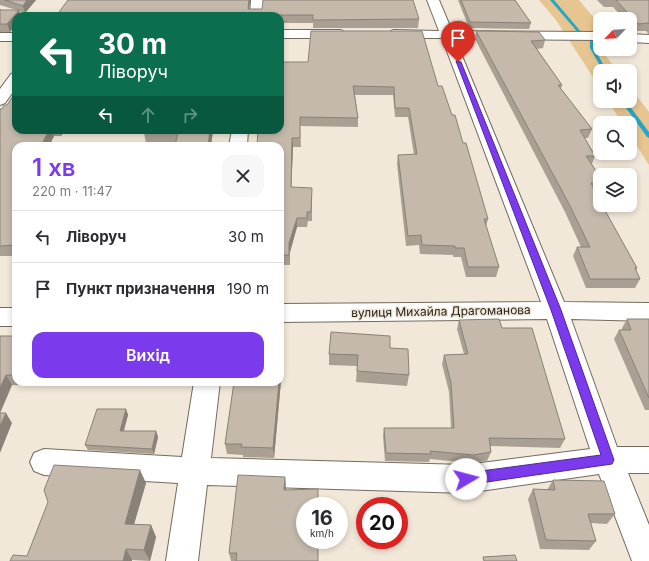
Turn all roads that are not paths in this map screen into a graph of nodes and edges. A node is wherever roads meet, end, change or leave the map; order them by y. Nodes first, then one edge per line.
1 (257, 0) edge
2 (433, 0) edge
3 (256, 12) edge
4 (446, 33) junction
5 (284, 34) edge
6 (351, 34) edge
7 (383, 34) edge
8 (593, 36) edge
9 (0, 37) edge
10 (12, 37) edge
11 (637, 38) edge
12 (649, 38) edge
13 (12, 83) edge
14 (0, 100) edge
15 (556, 310) junction
16 (649, 312) edge
17 (284, 313) edge
18 (0, 317) edge
19 (12, 317) edge
20 (206, 386) edge
21 (608, 460) junction
22 (649, 460) edge
23 (44, 462) dead end
24 (195, 471) junction
25 (182, 561) edge
26 (648, 561) edge

1 - 3 street
2 - 4 street
4 - 7 street
4 - 8 street
4 - 15 street
5 - 6 street
9 - 10 street
11 - 12 street
13 - 14 street
15 - 16 street, вулиця Михайла Драгоманова
15 - 17 street, вулиця Михайла Драгоманова
15 - 21 street
18 - 19 street
20 - 24 street
21 - 22 street
21 - 24 street
21 - 26 street
23 - 24 street
24 - 25 street

